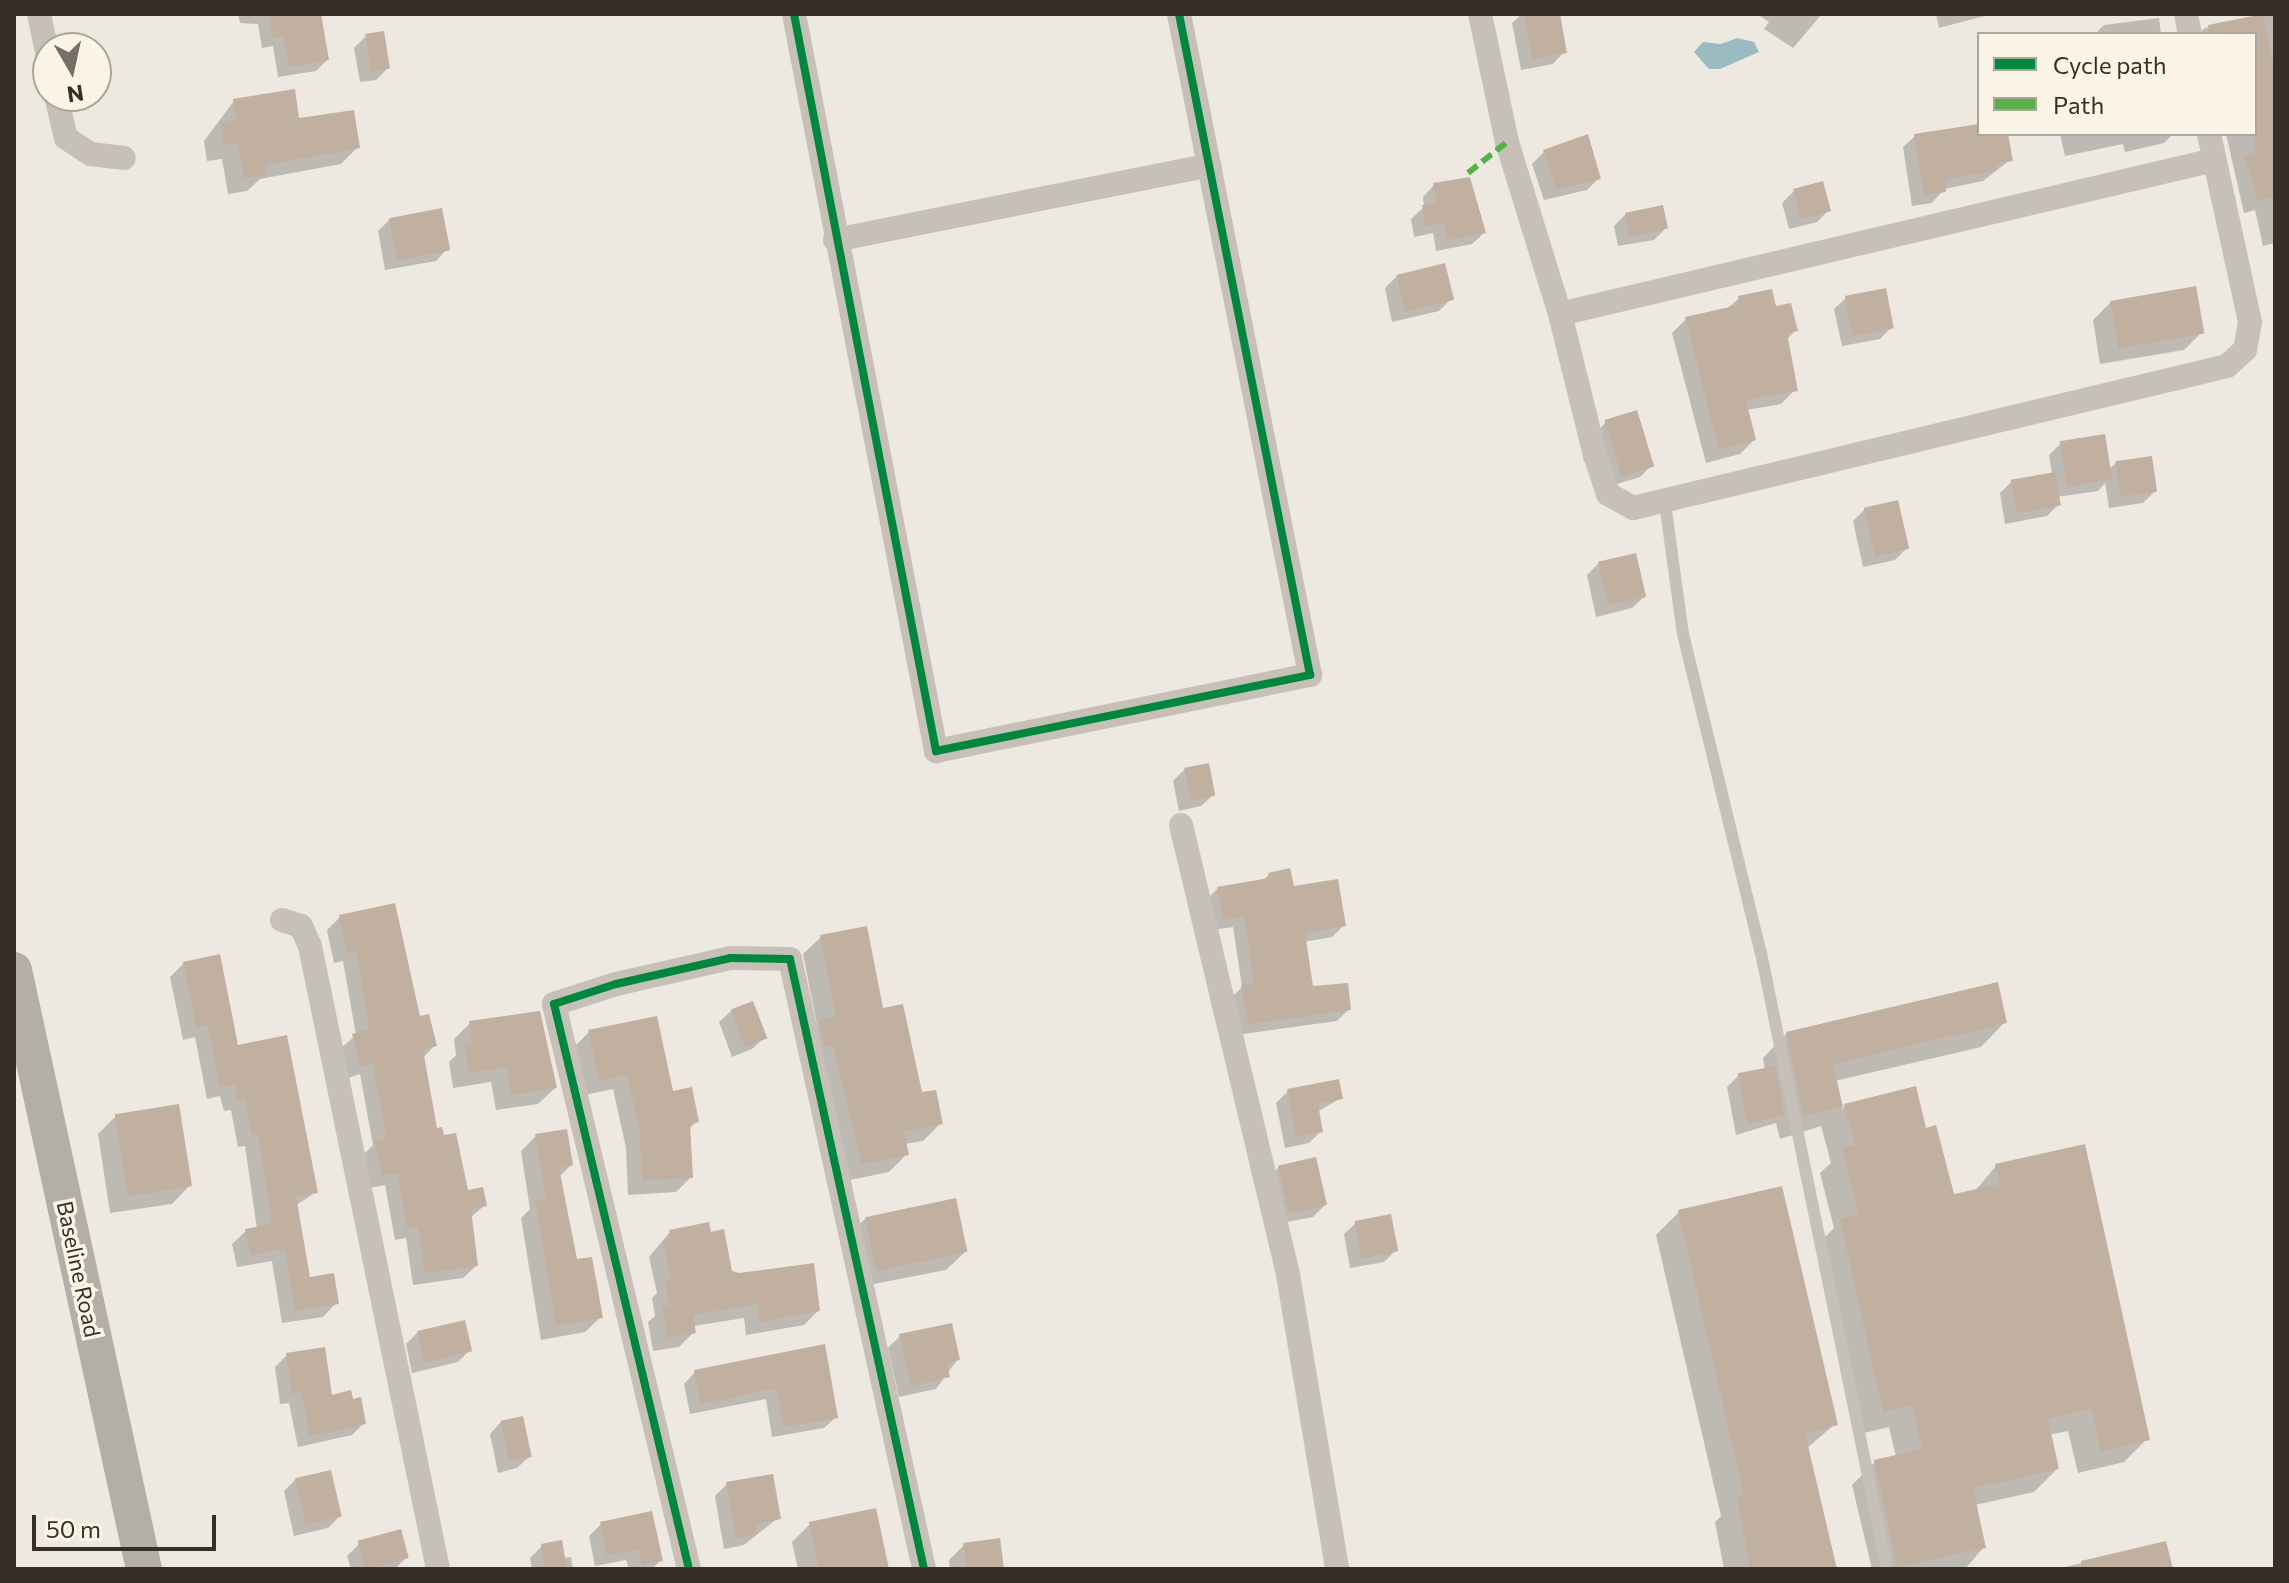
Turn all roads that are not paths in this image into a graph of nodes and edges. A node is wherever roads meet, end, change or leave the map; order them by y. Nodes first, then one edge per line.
1 (794, 14) edge
2 (1179, 14) edge
3 (1480, 14) edge
4 (60, 112) edge
5 (2209, 136) edge
6 (124, 158) dead end
7 (2214, 160) junction
8 (1210, 165) junction
9 (835, 240) junction
10 (1560, 314) junction
11 (1665, 503) junction
12 (1181, 825) dead end
13 (282, 920) dead end
14 (15, 977) edge
15 (144, 1569) edge
16 (438, 1569) edge
17 (689, 1569) edge
18 (924, 1569) edge
19 (1337, 1569) edge
20 (1887, 1569) edge

1 - 9 street
2 - 8 street
3 - 10 street
4 - 6 street
5 - 7 street
7 - 10 street
7 - 11 street
8 - 9 street
8 - 9 street
10 - 11 street
11 - 20 lane
12 - 19 street
13 - 16 street
14 - 15 main road, Baseline Road
17 - 18 street

